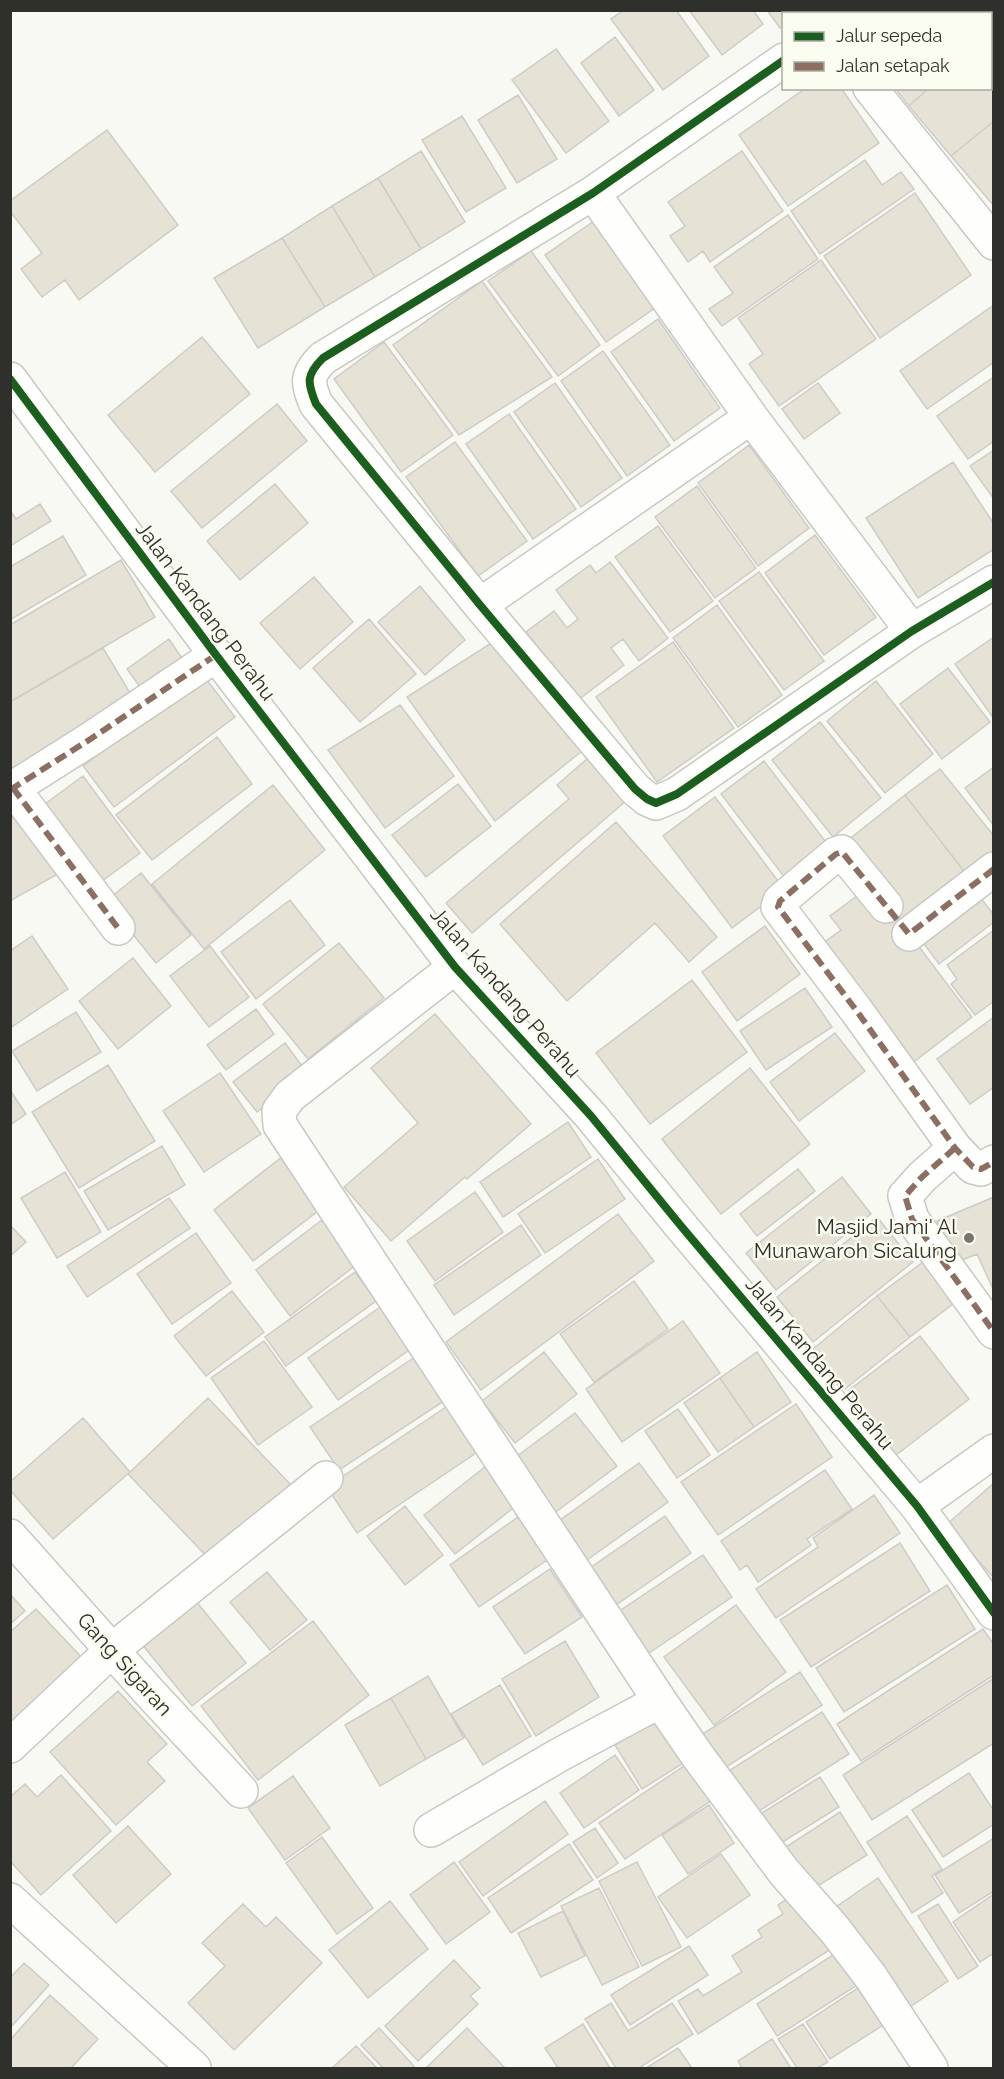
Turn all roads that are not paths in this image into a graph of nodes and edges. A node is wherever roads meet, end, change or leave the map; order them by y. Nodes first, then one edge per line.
1 (782, 61) edge
2 (872, 90) edge
3 (593, 193) junction
4 (993, 243) edge
5 (10, 379) edge
6 (751, 417) junction
7 (993, 582) edge
8 (480, 605) junction
9 (912, 631) junction
10 (216, 655) junction
11 (12, 789) edge
12 (993, 869) edge
13 (886, 906) dead end
14 (118, 928) dead end
15 (909, 934) dead end
16 (455, 967) junction
17 (955, 1148) junction
18 (993, 1162) edge
19 (993, 1332) edge
20 (993, 1451) edge
21 (326, 1478) dead end
22 (916, 1506) junction
23 (10, 1536) edge
24 (993, 1613) edge
25 (112, 1650) junction
26 (660, 1701) junction
27 (10, 1746) edge
28 (241, 1791) dead end
29 (431, 1830) dead end
30 (10, 1900) edge
31 (194, 2068) edge
32 (931, 2068) edge

1 - 3 street
2 - 4 street
3 - 6 street
3 - 8 street
5 - 10 street, Jalan Kandang Perahu
6 - 8 street
6 - 9 street
7 - 9 street
8 - 9 street
10 - 11 street
10 - 16 street, Jalan Kandang Perahu
11 - 14 street
12 - 15 street
13 - 17 street
16 - 22 street, Jalan Kandang Perahu
16 - 26 street
17 - 18 street
17 - 19 street
20 - 22 street
21 - 25 street
22 - 24 street, Jalan Kandang Perahu
23 - 25 street, Gang Sigaran
25 - 27 street
25 - 28 street, Gang Sigaran
26 - 29 street
26 - 32 street
30 - 31 street

